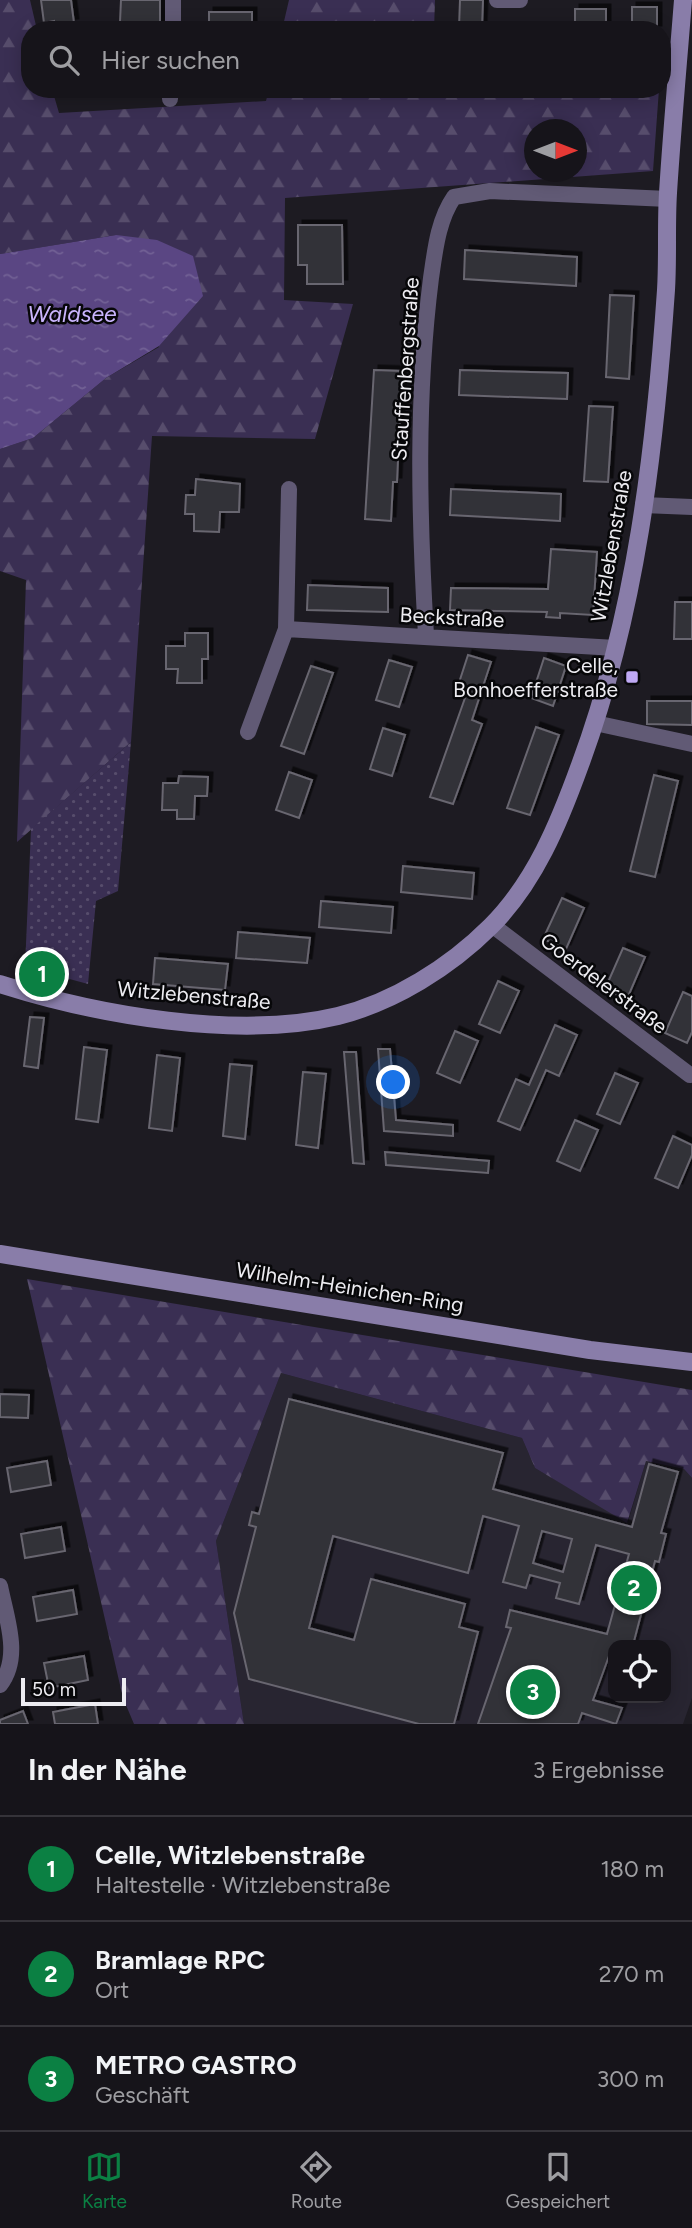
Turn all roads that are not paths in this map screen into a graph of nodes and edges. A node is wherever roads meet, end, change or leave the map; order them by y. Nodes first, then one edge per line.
1 (173, 0) edge
2 (497, 0) edge
3 (520, 0) edge
4 (683, 0) edge
5 (173, 21) edge
6 (668, 199) junction
7 (289, 489) dead end
8 (643, 505) junction
9 (692, 506) edge
10 (286, 629) junction
11 (426, 635) junction
12 (616, 648) junction
13 (595, 723) junction
14 (247, 732) dead end
15 (692, 744) edge
16 (492, 925) junction
17 (0, 984) edge
18 (690, 1075) dead end
19 (0, 1254) edge
20 (692, 1362) edge
21 (0, 1586) edge
22 (0, 1685) edge

1 - 5 street
2 - 3 street
4 - 6 street, Witzlebenstraße
6 - 8 street, Witzlebenstraße
6 - 11 street, Stauffenbergstraße
7 - 10 street
8 - 9 street
8 - 12 street, Witzlebenstraße
10 - 11 street, Beckstraße
10 - 14 street
11 - 12 street, Beckstraße
12 - 13 street, Witzlebenstraße
13 - 15 street
13 - 16 street, Witzlebenstraße
16 - 17 street, Witzlebenstraße
16 - 18 street, Goerdelerstraße
19 - 20 street, Wilhelm-Heinichen-Ring
21 - 22 street

